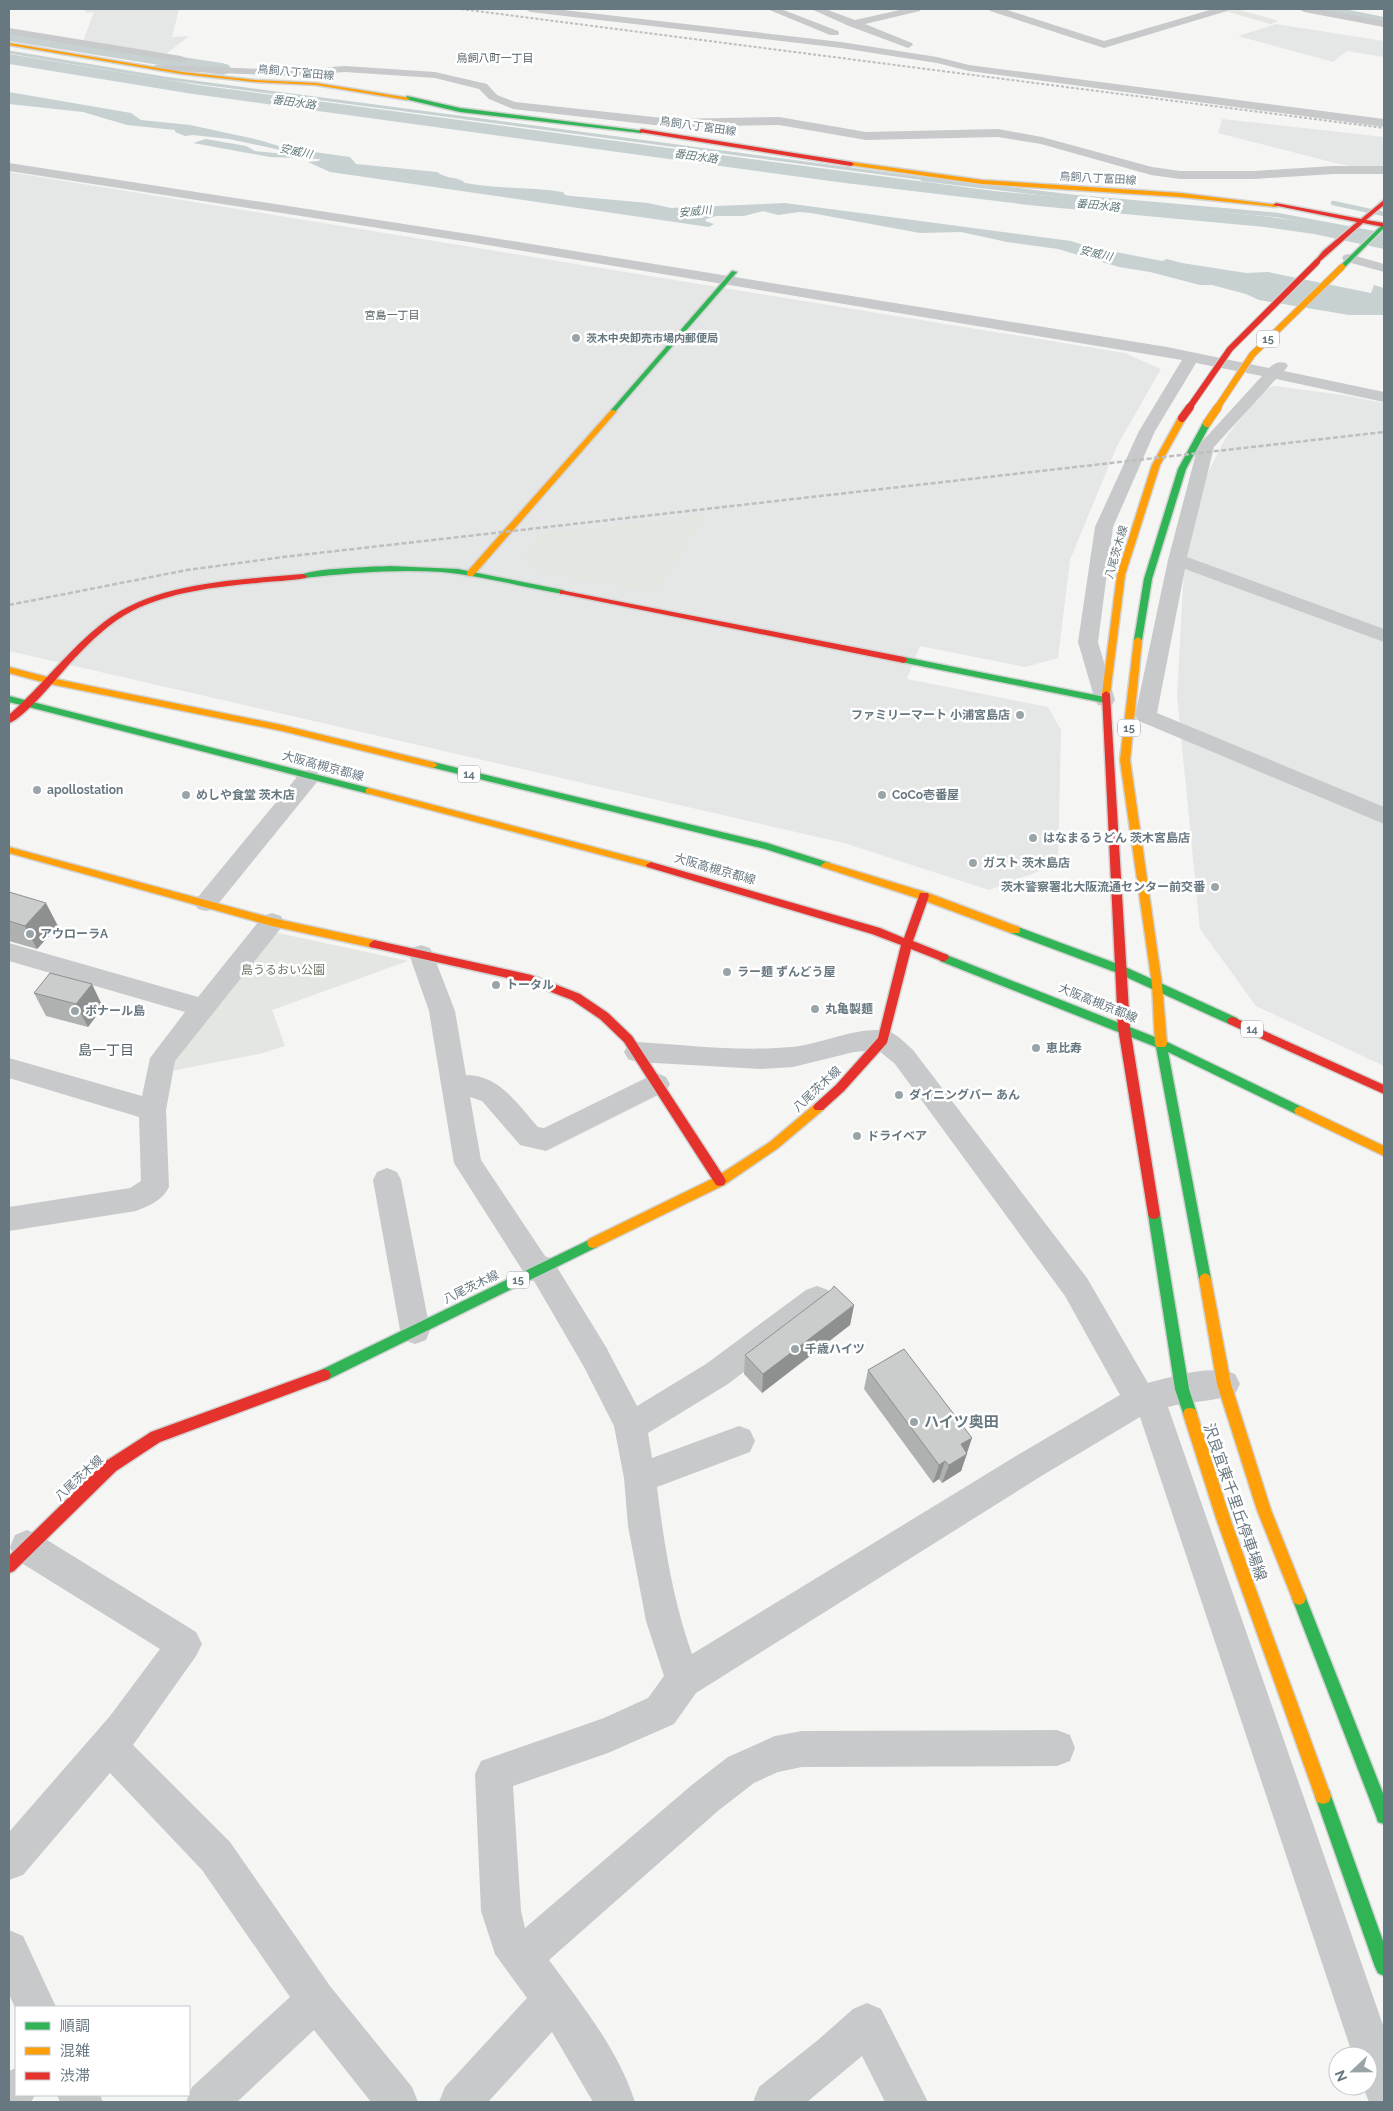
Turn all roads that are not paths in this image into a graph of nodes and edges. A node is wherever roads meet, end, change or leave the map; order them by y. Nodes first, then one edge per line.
1 (530, 9) edge
2 (772, 9) edge
3 (816, 9) edge
4 (916, 9) edge
5 (994, 9) edge
6 (1223, 9) edge
7 (1304, 9) edge
8 (575, 11) edge
9 (853, 24) junction
10 (1384, 24) edge
11 (9, 31) edge
12 (851, 40) dead end
13 (9, 44) edge
14 (921, 58) junction
15 (152, 68) junction
16 (233, 69) junction
17 (282, 82) junction
18 (1384, 122) edge
19 (9, 158) edge
20 (9, 167) edge
21 (1384, 170) edge
22 (1381, 205) edge
23 (1363, 220) junction
24 (1383, 226) edge
25 (1349, 259) junction
26 (1384, 268) edge
27 (730, 276) junction
28 (1192, 357) junction
29 (1277, 370) junction
30 (1384, 386) edge
31 (1384, 397) edge
32 (1177, 560) junction
33 (470, 574) junction
34 (1139, 634) junction
35 (1384, 636) edge
36 (9, 670) edge
37 (50, 681) junction
38 (1151, 685) junction
39 (9, 699) edge
40 (1104, 700) junction
41 (29, 705) junction
42 (1146, 716) junction
43 (9, 720) edge
44 (1125, 760) junction
45 (309, 776) junction
46 (1384, 816) edge
47 (9, 850) edge
48 (924, 896) junction
49 (206, 902) junction
50 (272, 922) junction
51 (907, 943) junction
52 (9, 952) edge
53 (421, 954) junction
54 (1120, 969) junction
55 (1157, 984) junction
56 (203, 1008) junction
57 (1124, 1028) junction
58 (883, 1040) junction
59 (1161, 1044) junction
60 (638, 1052) junction
61 (9, 1068) edge
62 (657, 1084) junction
63 (454, 1086) junction
64 (1384, 1090) edge
65 (152, 1110) junction
66 (1384, 1151) edge
67 (387, 1180) dead end
68 (720, 1181) junction
69 (9, 1219) edge
70 (540, 1269) junction
71 (816, 1299) edge
72 (415, 1330) junction
73 (1224, 1384) junction
74 (1157, 1395) junction
75 (630, 1424) junction
76 (740, 1441) dead end
77 (640, 1478) junction
78 (14, 1558) edge
79 (683, 1680) junction
80 (109, 1746) junction
81 (1057, 1748) dead end
82 (1384, 1816) edge
83 (9, 1861) edge
84 (9, 1950) edge
85 (522, 1957) junction
86 (1384, 1967) edge
87 (316, 2000) junction
88 (553, 2000) junction
89 (36, 2006) edge
90 (1384, 2086) edge
91 (207, 2102) edge
92 (397, 2102) edge
93 (460, 2102) edge
94 (614, 2102) edge
95 (774, 2102) edge
96 (907, 2102) edge

1 - 8 street
2 - 12 street
3 - 9 street
4 - 9 street
5 - 6 street
7 - 10 street
8 - 14 street
9 - 14 street
11 - 16 street
13 - 15 main road, 鳥飼八丁富田線
14 - 18 street
15 - 16 street
15 - 17 main road, 鳥飼八丁富田線
16 - 17 street
16 - 21 street
17 - 23 main road, 鳥飼八丁富田線
19 - 27 street
20 - 27 street
22 - 23 main road, 八尾茨木線 / 15
23 - 24 main road, 鳥飼八丁富田線
23 - 40 main road, 八尾茨木線 / 15, bridge
24 - 25 main road, 15
25 - 26 street
25 - 34 main road, 15, bridge
27 - 28 street
27 - 29 street
27 - 33 main road
28 - 29 street
28 - 40 street
29 - 30 street
29 - 31 street
29 - 32 street
32 - 35 street
32 - 38 street
33 - 37 main road
33 - 40 main road
34 - 38 main road
34 - 44 main road, 15
36 - 37 main road, 大阪高槻京都線 / 14
37 - 41 main road
37 - 48 main road, 大阪高槻京都線 / 14
38 - 42 street
39 - 41 main road, 大阪高槻京都線
40 - 54 main road, 八尾茨木線 / 15
41 - 43 main road
41 - 45 main road, 大阪高槻京都線
42 - 44 main road
42 - 46 street
44 - 55 main road, 15
45 - 49 street
45 - 51 main road, 大阪高槻京都線
47 - 49 main road
48 - 51 main road, 八尾茨木線 / 15
48 - 54 main road, 大阪高槻京都線 / 14
49 - 50 main road
50 - 53 main road
50 - 56 street
51 - 57 main road, 大阪高槻京都線
51 - 58 main road, 八尾茨木線 / 15
52 - 56 street
53 - 60 main road
53 - 63 street
54 - 55 main road, 大阪高槻京都線 / 14
54 - 57 main road, 八尾茨木線 / 15
55 - 59 main road, 15
55 - 64 main road, 大阪高槻京都線 / 14
56 - 65 street
57 - 59 main road, 大阪高槻京都線
57 - 74 main road, 沢良宜東千里丘停車場線
58 - 60 street
58 - 68 main road, 八尾茨木線 / 15
58 - 74 street
59 - 66 main road, 大阪高槻京都線
59 - 73 main road, 沢良宜東千里丘停車場線
60 - 62 main road
61 - 65 street
62 - 63 street
62 - 68 main road
63 - 70 street
65 - 69 street
67 - 72 street
68 - 70 main road, 八尾茨木線 / 15
70 - 72 main road, 八尾茨木線 / 15
70 - 75 street
71 - 75 street
72 - 78 main road, 八尾茨木線 / 15
73 - 74 street
73 - 82 main road, 沢良宜東千里丘停車場線
74 - 79 street
74 - 86 main road, 沢良宜東千里丘停車場線
74 - 90 street
75 - 77 street
76 - 77 street
77 - 79 street
78 - 80 street
79 - 85 street
80 - 83 street
80 - 87 street
81 - 85 street
84 - 89 street
85 - 88 street
87 - 91 street
87 - 92 street
88 - 93 street
88 - 94 street
95 - 96 street

